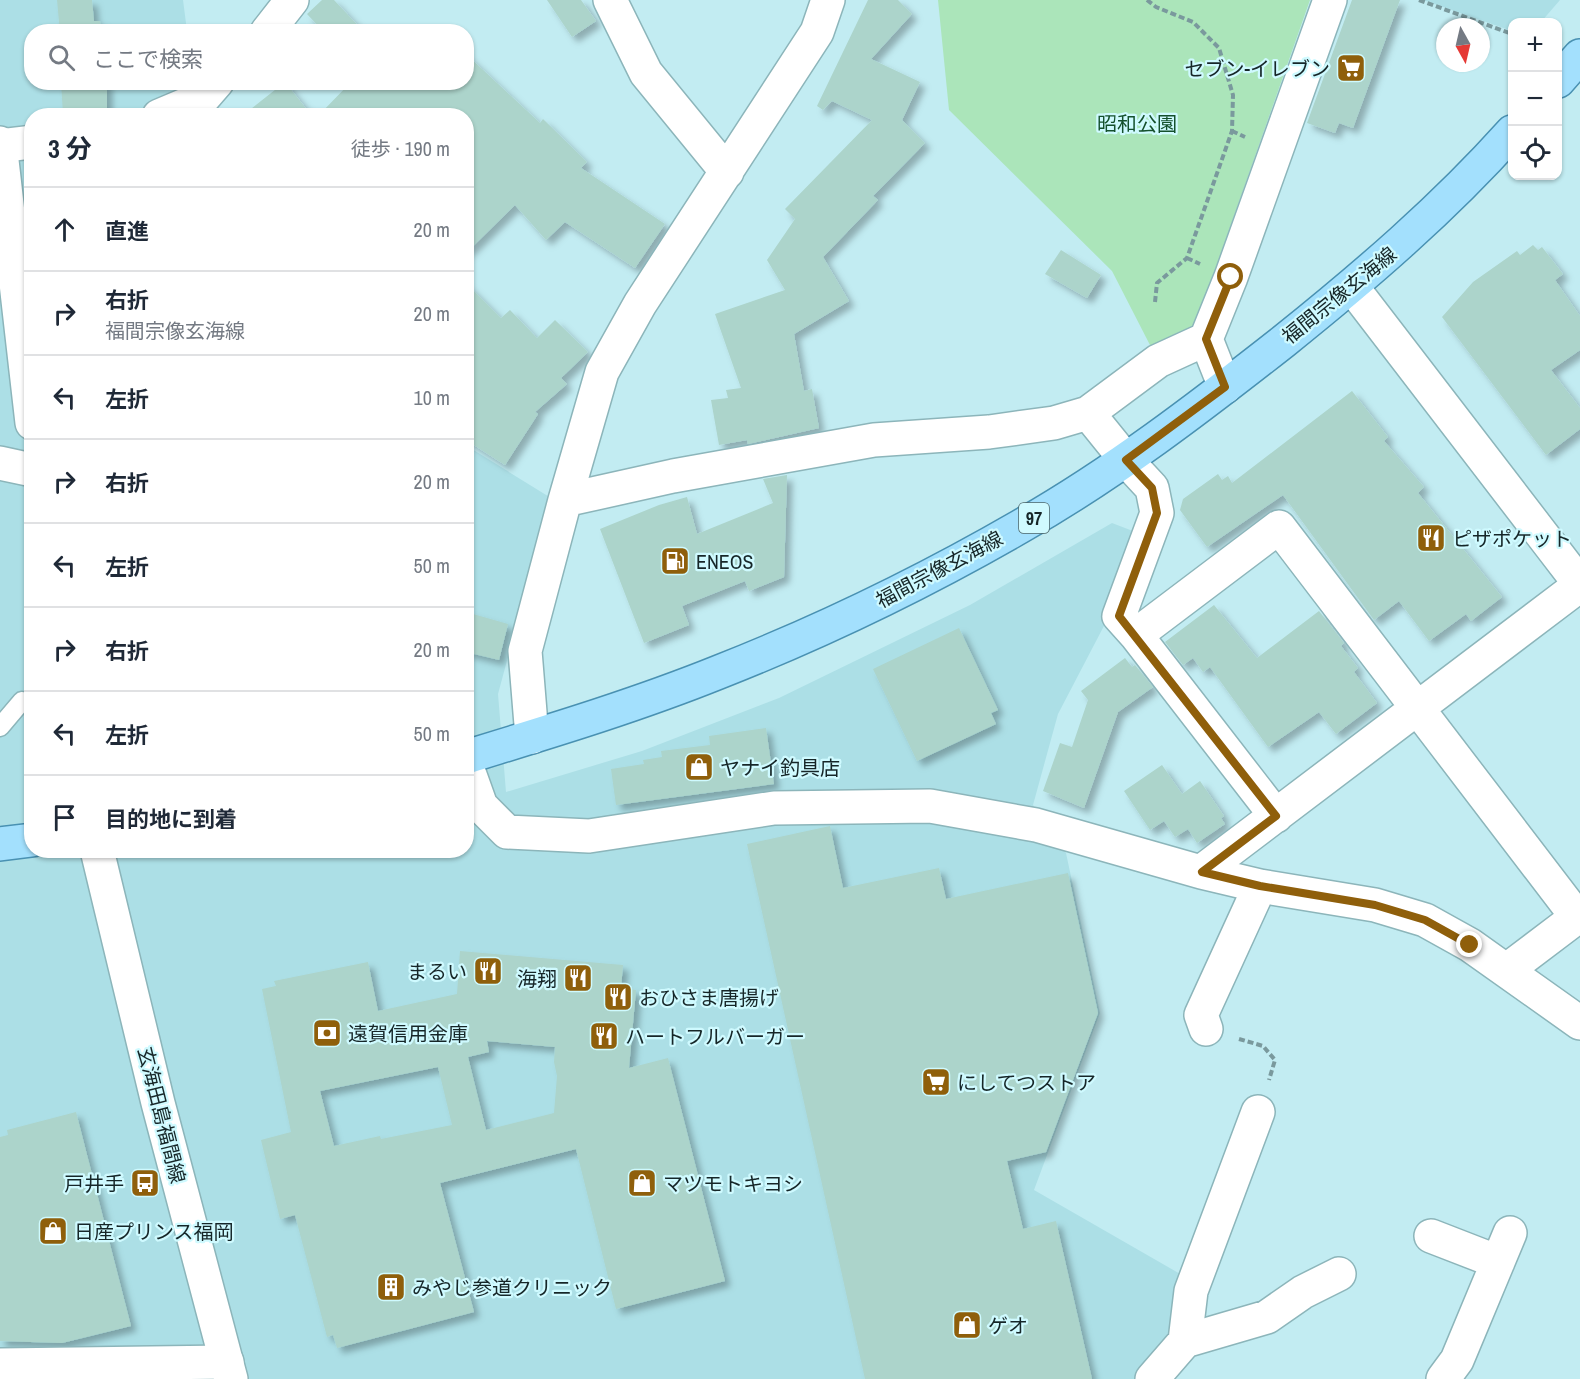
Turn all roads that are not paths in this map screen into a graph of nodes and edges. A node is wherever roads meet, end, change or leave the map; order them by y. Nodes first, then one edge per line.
1 (292, 0) edge
2 (610, 0) edge
3 (828, 0) edge
4 (1330, 0) edge
5 (273, 24) edge
6 (1580, 56) edge
7 (1562, 76) edge
8 (210, 90) edge
9 (178, 108) edge
10 (1508, 137) edge
11 (24, 142) edge
12 (0, 144) edge
13 (727, 172) junction
14 (1352, 287) junction
15 (1206, 339) junction
16 (24, 353) edge
17 (1225, 387) junction
18 (1088, 413) junction
19 (1126, 460) junction
20 (0, 463) edge
21 (24, 468) edge
22 (565, 500) junction
23 (1580, 584) edge
24 (1136, 635) junction
25 (22, 701) dead end
26 (1418, 707) junction
27 (0, 727) edge
28 (532, 737) junction
29 (474, 755) edge
30 (474, 785) edge
31 (1276, 816) junction
32 (24, 841) edge
33 (0, 844) edge
34 (99, 858) edge
35 (1202, 872) junction
36 (1260, 886) junction
37 (1507, 970) junction
38 (1580, 1023) edge
39 (1206, 1029) road end
40 (1258, 1112) road end
41 (1431, 1236) dead end
42 (1339, 1274) dead end
43 (1185, 1341) junction
44 (0, 1365) edge
45 (229, 1370) edge
46 (1152, 1379) edge
47 (1443, 1379) edge

1 - 5 street
2 - 13 street
3 - 13 street
4 - 15 street
6 - 7 main road
8 - 9 street
10 - 14 main road, 福間宗像玄海線 / 97
11 - 12 street
12 - 16 street
13 - 22 street
14 - 17 main road, 福間宗像玄海線 / 97
14 - 23 street
15 - 17 street
15 - 18 street
17 - 19 main road, 福間宗像玄海線 / 97
18 - 19 street
18 - 22 street
19 - 24 street
19 - 28 main road, 福間宗像玄海線 / 97
20 - 21 street
22 - 28 street
23 - 26 street
24 - 26 street
24 - 31 street
25 - 27 lane
26 - 31 street
26 - 37 street
28 - 29 main road, 福間宗像玄海線 / 97
30 - 35 street
31 - 35 street
32 - 33 main road
34 - 45 street, 玄海田島福間線
35 - 36 street
36 - 37 street
36 - 39 street
37 - 38 street
40 - 43 street
41 - 47 street
42 - 43 street
43 - 46 street
44 - 45 street

